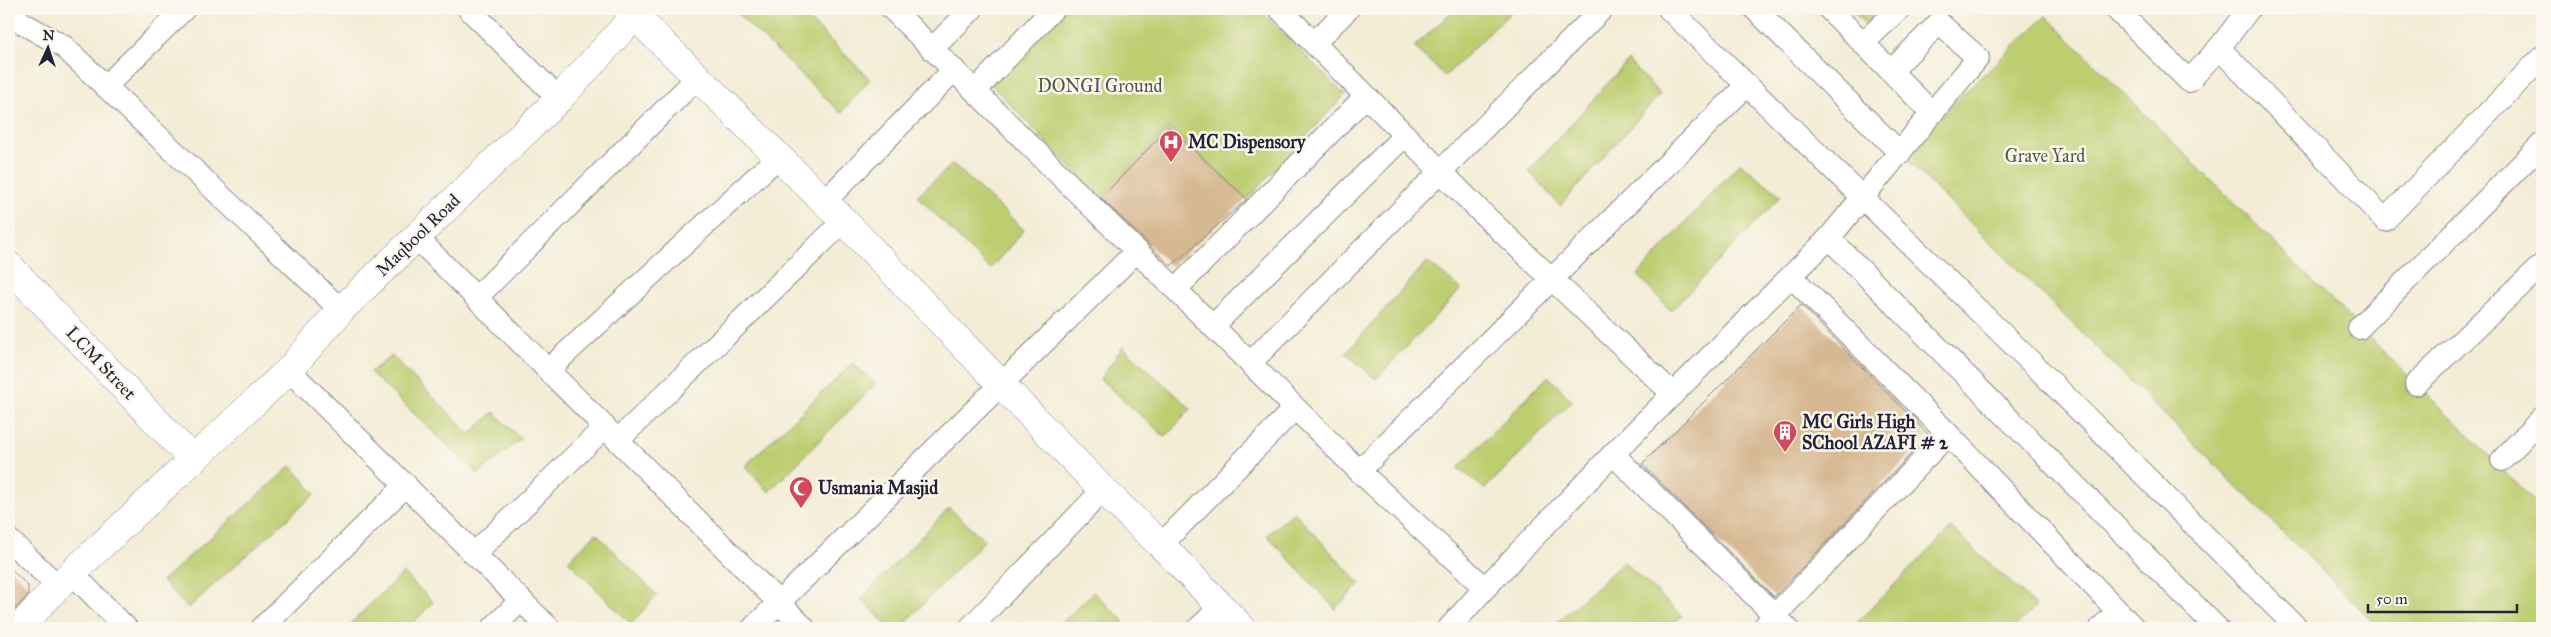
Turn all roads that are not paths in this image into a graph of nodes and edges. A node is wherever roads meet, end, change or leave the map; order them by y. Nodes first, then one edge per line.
1 (184, 9) edge
2 (469, 9) edge
3 (892, 9) edge
4 (972, 9) edge
5 (1053, 9) edge
6 (1280, 9) edge
7 (1348, 9) edge
8 (1602, 9) edge
9 (1669, 9) edge
10 (1755, 9) edge
11 (1828, 9) edge
12 (1899, 9) edge
13 (2116, 9) edge
14 (2249, 9) edge
15 (635, 11) edge
16 (9, 12) edge
17 (1314, 43) junction
18 (1863, 43) junction
19 (2219, 48) junction
20 (932, 49) junction
21 (2542, 57) edge
22 (954, 70) junction
23 (1891, 71) junction
24 (698, 77) junction
25 (1747, 85) junction
26 (106, 86) junction
27 (975, 91) junction
28 (1366, 96) junction
29 (560, 99) junction
30 (1932, 113) junction
31 (1405, 135) junction
32 (2542, 144) edge
33 (1900, 153) junction
34 (778, 156) junction
35 (1440, 171) junction
36 (1864, 197) junction
37 (824, 202) junction
38 (844, 221) junction
39 (416, 237) junction
40 (1829, 238) junction
41 (1137, 250) junction
42 (2542, 265) edge
43 (9, 266) edge
44 (1792, 277) junction
45 (1552, 279) junction
46 (1176, 289) junction
47 (477, 297) junction
48 (341, 310) junction
49 (1213, 326) junction
50 (2359, 328) dead end
51 (1250, 363) junction
52 (288, 370) junction
53 (548, 370) junction
54 (1002, 384) junction
55 (2416, 384) dead end
56 (1673, 394) junction
57 (1295, 408) junction
58 (2542, 418) edge
59 (611, 433) junction
60 (1948, 434) junction
61 (1612, 454) junction
62 (193, 460) junction
63 (2502, 460) dead end
64 (1359, 471) junction
65 (406, 485) junction
66 (1103, 490) junction
67 (9, 540) edge
68 (1161, 544) junction
69 (474, 554) junction
70 (65, 580) junction
71 (1485, 588) junction
72 (521, 600) junction
73 (778, 603) junction
74 (1221, 607) junction
75 (2118, 612) junction
76 (1775, 624) edge
77 (28, 625) edge
78 (126, 628) edge
79 (262, 628) edge
80 (494, 628) edge
81 (549, 628) edge
82 (753, 628) edge
83 (804, 628) edge
84 (970, 628) edge
85 (1199, 628) edge
86 (1242, 628) edge
87 (1449, 628) edge
88 (2101, 628) edge
89 (2134, 628) edge
90 (2217, 628) edge
91 (2297, 628) edge

1 - 26 street
2 - 29 street
3 - 20 street
4 - 20 street
5 - 27 street
6 - 17 street
7 - 17 street
8 - 35 street
9 - 25 street
10 - 33 street
11 - 18 street
12 - 18 street
13 - 19 street
14 - 19 street
15 - 24 street
15 - 29 street, Maqbool Road
16 - 26 street
17 - 28 street
18 - 23 street
19 - 21 street
20 - 22 street
22 - 27 street
22 - 37 street
23 - 30 street
23 - 30 street
24 - 34 street
24 - 47 street
25 - 36 street
25 - 45 street
26 - 48 street
27 - 41 street
28 - 31 street
28 - 46 street
29 - 39 street, Maqbool Road
30 - 33 street
31 - 35 street
31 - 49 street
32 - 50 street
33 - 36 street
34 - 37 street
34 - 53 street
35 - 45 street
35 - 51 street
36 - 40 street
36 - 91 street
37 - 38 street
38 - 54 street
38 - 59 street
39 - 47 street
39 - 48 street, Maqbool Road
40 - 44 street
40 - 90 street
41 - 46 street
41 - 54 street
42 - 55 street
43 - 62 street, LCM Street
44 - 56 street
44 - 60 street
45 - 56 street
45 - 64 street
46 - 49 street
47 - 53 street
48 - 52 street, Maqbool Road
49 - 51 street
51 - 57 street
52 - 62 street, Maqbool Road
52 - 65 street
53 - 59 street
54 - 66 street
54 - 73 street
56 - 61 street
57 - 64 street
57 - 68 street
58 - 63 street
59 - 69 street
59 - 73 street
60 - 75 street
60 - 76 street
61 - 71 street
61 - 76 street
62 - 70 street, Maqbool Road
64 - 71 street
65 - 69 street
65 - 79 street
66 - 68 street
66 - 84 street
67 - 70 street
68 - 74 street
69 - 72 street
70 - 77 street, Maqbool Road
70 - 78 street
71 - 87 street
72 - 80 street
72 - 81 street
73 - 82 street
73 - 83 street
74 - 85 street
74 - 86 street
75 - 88 street
75 - 89 street

